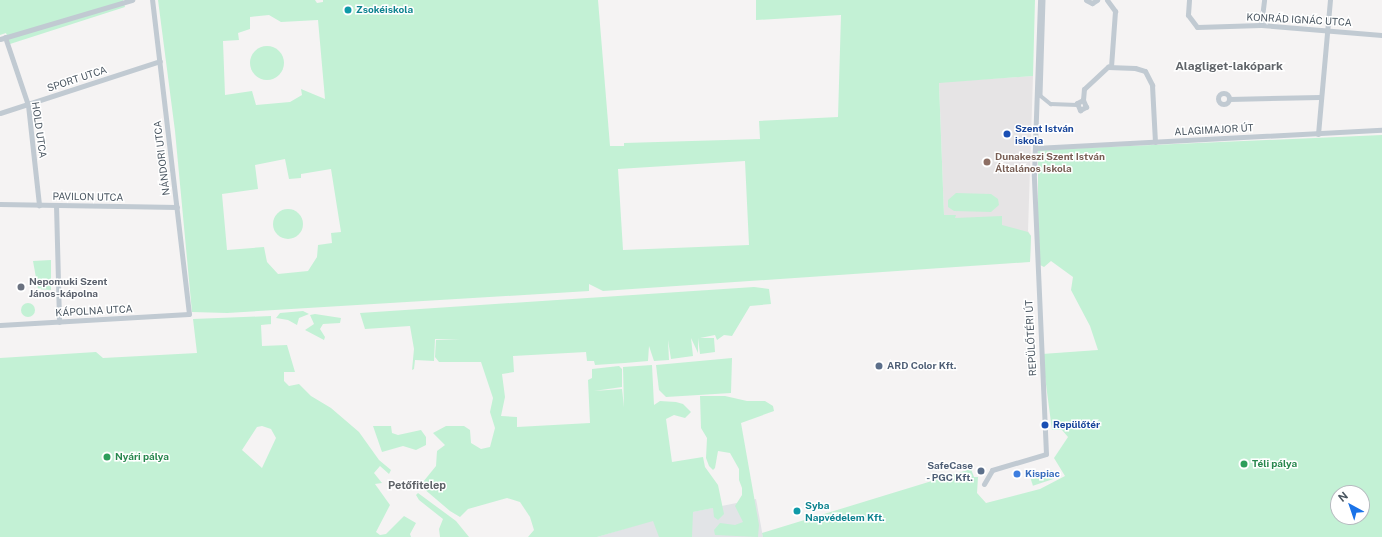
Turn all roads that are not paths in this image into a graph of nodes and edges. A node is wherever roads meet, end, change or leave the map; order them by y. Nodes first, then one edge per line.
1 (132, 0) edge
2 (152, 0) edge
3 (1040, 0) edge
4 (1044, 0) edge
5 (1086, 0) edge
6 (1097, 0) edge
7 (1107, 0) edge
8 (1189, 0) edge
9 (1264, 0) edge
10 (1330, 0) edge
11 (1261, 25) junction
12 (1327, 30) junction
13 (1382, 35) edge
14 (2, 38) edge
15 (160, 61) junction
16 (1111, 67) junction
17 (1320, 97) junction
18 (1229, 99) dead end
19 (1077, 104) joint
20 (28, 105) junction
21 (0, 113) edge
22 (1382, 130) edge
23 (1035, 134) junction
24 (1318, 134) junction
25 (1155, 142) junction
26 (1035, 148) junction
27 (1047, 148) junction
28 (0, 204) edge
29 (40, 205) junction
30 (56, 205) junction
31 (177, 207) junction
32 (189, 314) joint
33 (59, 322) junction
34 (0, 325) edge
35 (984, 484) dead end

1 - 14 street
2 - 15 street, NÁNDORI UTCA
3 - 23 street, REPÜLŐTÉRI ÚT
4 - 19 street
5 - 6 street
7 - 16 street
8 - 11 street, KONRÁD IGNÁC UTCA
9 - 11 street
10 - 12 street
11 - 12 street, KONRÁD IGNÁC UTCA
12 - 13 street, KONRÁD IGNÁC UTCA
12 - 17 street
14 - 20 street, HOLD UTCA
15 - 20 street, SPORT UTCA
15 - 31 street, NÁNDORI UTCA
16 - 19 street
16 - 25 street
17 - 18 street
17 - 24 street
20 - 21 street, SPORT UTCA
20 - 29 street, HOLD UTCA
22 - 24 street, ALAGIMAJOR ÚT
23 - 26 street, REPÜLŐTÉRI ÚT
23 - 27 street
24 - 25 street, ALAGIMAJOR ÚT
25 - 27 street, ALAGIMAJOR ÚT
26 - 27 street
26 - 35 street, REPÜLŐTÉRI ÚT
28 - 29 street, PAVILON UTCA
29 - 30 street, PAVILON UTCA
30 - 31 street, PAVILON UTCA
30 - 33 street
31 - 32 street, NÁNDORI UTCA
32 - 33 street, KÁPOLNA UTCA
33 - 34 street, KÁPOLNA UTCA

